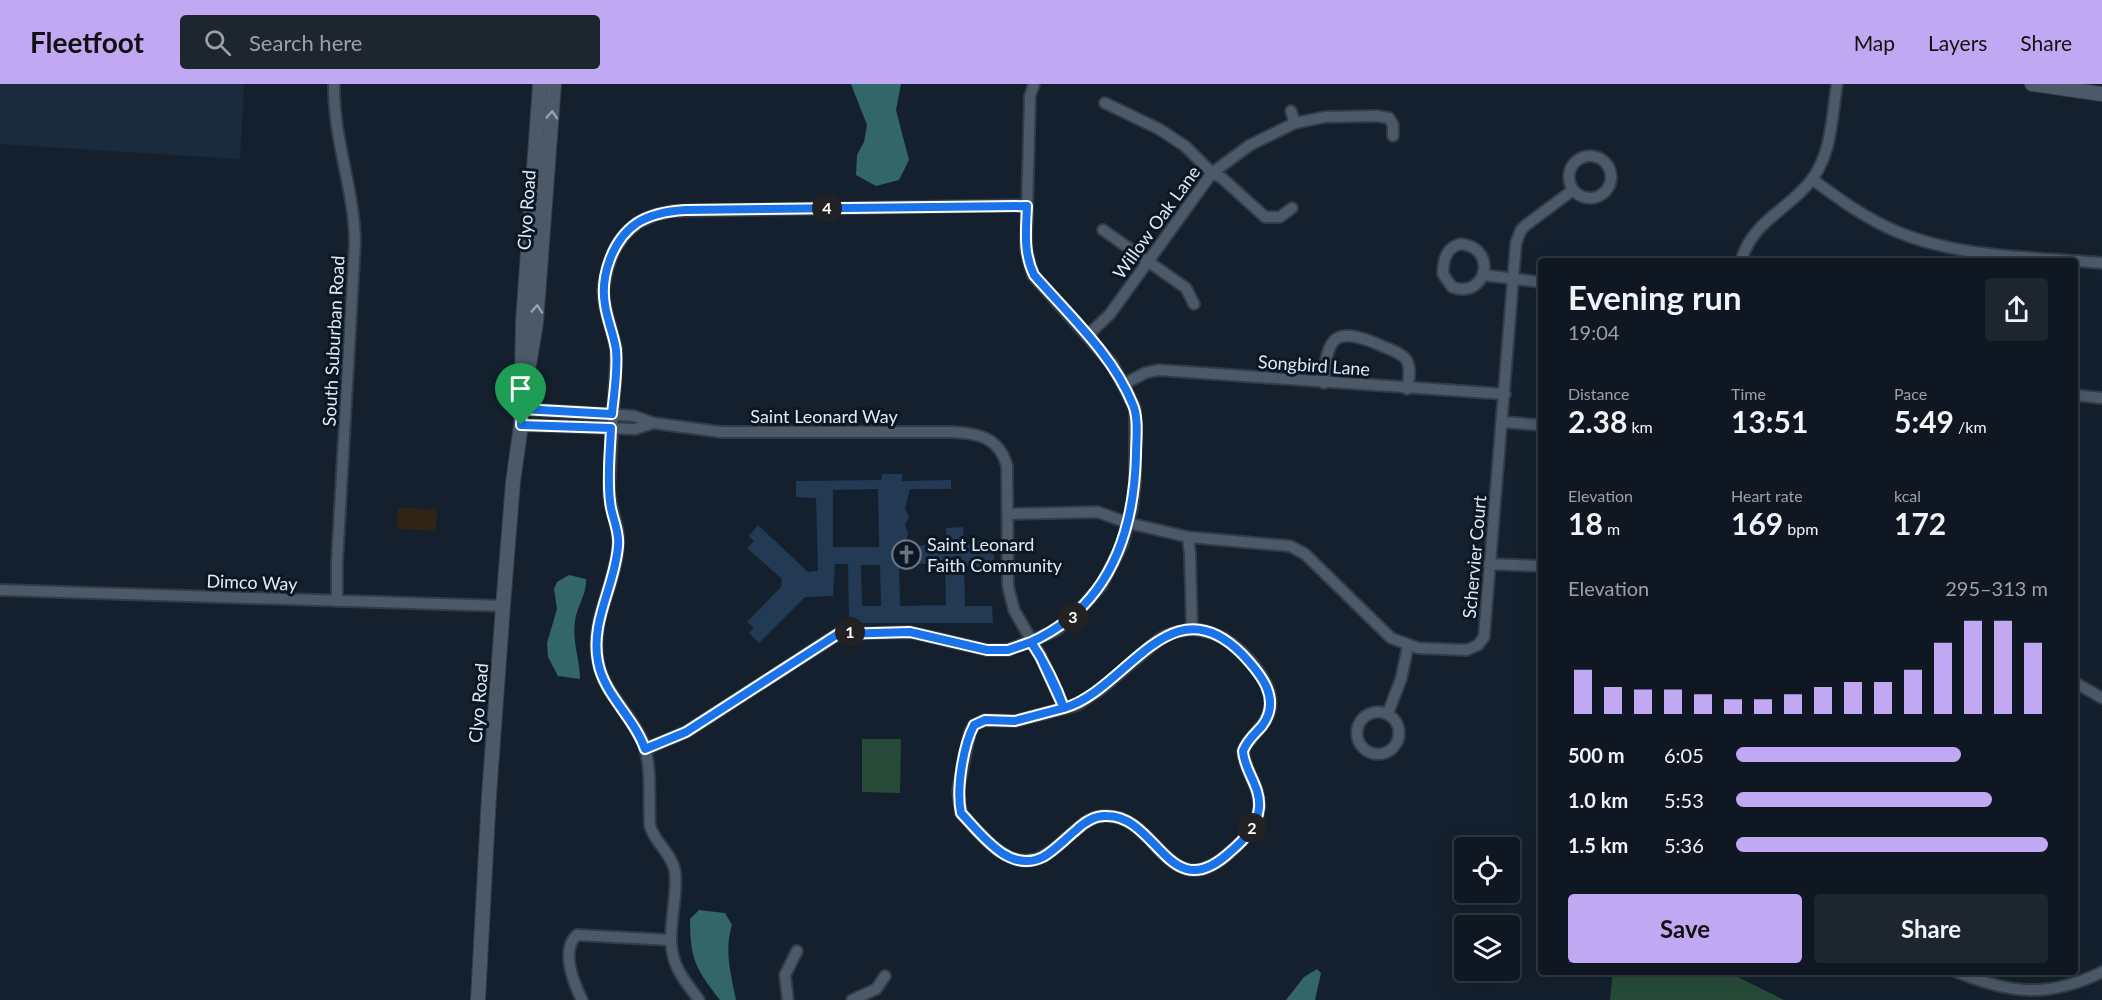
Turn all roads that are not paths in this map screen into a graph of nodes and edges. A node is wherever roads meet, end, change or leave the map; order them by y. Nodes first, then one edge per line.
1 (334, 84) edge
2 (540, 84) edge
3 (554, 84) edge
4 (1026, 84) edge
5 (1034, 84) edge
6 (1837, 84) edge
7 (2032, 84) edge
8 (2102, 94) edge
9 (1030, 96) junction
10 (1105, 103) dead end
11 (1291, 111) dead end
12 (1295, 123) junction
13 (1393, 136) dead end
14 (1212, 172) junction
15 (1812, 179) junction
16 (1573, 190) junction
17 (1027, 206) junction
18 (1292, 208) dead end
19 (1103, 230) dead end
20 (1742, 258) edge
21 (2049, 258) edge
22 (2078, 261) edge
23 (1147, 262) junction
24 (2102, 263) edge
25 (1483, 275) junction
26 (1513, 279) junction
27 (1538, 282) edge
28 (1194, 304) dead end
29 (1087, 336) junction
30 (1324, 382) junction
31 (1124, 384) junction
32 (1407, 389) junction
33 (1505, 394) junction
34 (2078, 395) edge
35 (2102, 398) edge
36 (522, 409) junction
37 (612, 414) junction
38 (1503, 422) junction
39 (653, 423) junction
40 (521, 425) junction
41 (1538, 425) edge
42 (611, 428) junction
43 (1008, 514) junction
44 (1128, 523) junction
45 (1188, 537) junction
46 (1489, 564) junction
47 (1538, 566) edge
48 (0, 590) edge
49 (337, 601) junction
50 (503, 606) junction
51 (1192, 629) junction
52 (1031, 642) junction
53 (1408, 646) junction
54 (2078, 684) edge
55 (2102, 698) edge
56 (1064, 708) junction
57 (1388, 713) junction
58 (645, 749) junction
59 (671, 940) junction
60 (797, 951) dead end
61 (2102, 972) edge
62 (1965, 975) edge
63 (885, 976) dead end
64 (478, 1000) edge
65 (582, 1000) edge
66 (699, 1000) edge
67 (788, 1000) edge
68 (852, 1000) edge

1 - 49 street, South Suburban Road
2 - 36 street, Clyo Road
36 -> 3 street, Clyo Road
4 - 9 street
5 - 9 street
6 - 15 street
7 - 8 street
9 - 17 street
10 - 14 street
11 - 12 street
12 - 13 street, Willow Oak Lane
12 - 14 street, Willow Oak Lane
14 - 18 street
14 - 23 street, Willow Oak Lane
15 - 20 street
15 - 21 street
16 - 16 street
16 - 26 street, Schervier Court
17 - 29 street
17 - 37 street
19 - 23 street
22 - 24 street
23 - 28 street
23 - 29 street, Willow Oak Lane
25 - 25 street
25 - 26 street
26 - 27 street
26 - 33 street, Schervier Court
29 - 31 street
30 - 31 street, Songbird Lane
30 - 32 street, Songbird Lane
30 - 32 street
31 - 44 street
32 - 33 street, Songbird Lane
33 - 38 street, Schervier Court
34 - 35 street
36 - 37 street, Saint Leonard Way
36 - 40 street, Clyo Road
37 - 39 street, Saint Leonard Way
37 - 42 street
38 - 41 street
38 - 46 street, Schervier Court
39 - 42 street, Saint Leonard Way
39 - 43 street, Saint Leonard Way
40 - 42 street, Saint Leonard Way
40 - 50 street, Clyo Road
42 - 58 street
43 - 44 street, Schervier Court
43 - 52 street
44 - 45 street, Schervier Court
44 - 52 street
45 - 51 street
45 - 53 street, Schervier Court
46 - 47 street
46 - 53 street, Schervier Court
48 - 49 street, Dimco Way
49 - 50 street, Dimco Way
50 - 64 street, Clyo Road
51 - 56 street
51 - 56 street
52 - 56 street
52 - 58 street
53 - 57 street
54 - 55 street
57 - 57 street
58 - 59 street
59 - 65 street
59 - 66 street
60 - 67 street
61 - 62 street
63 - 68 street

